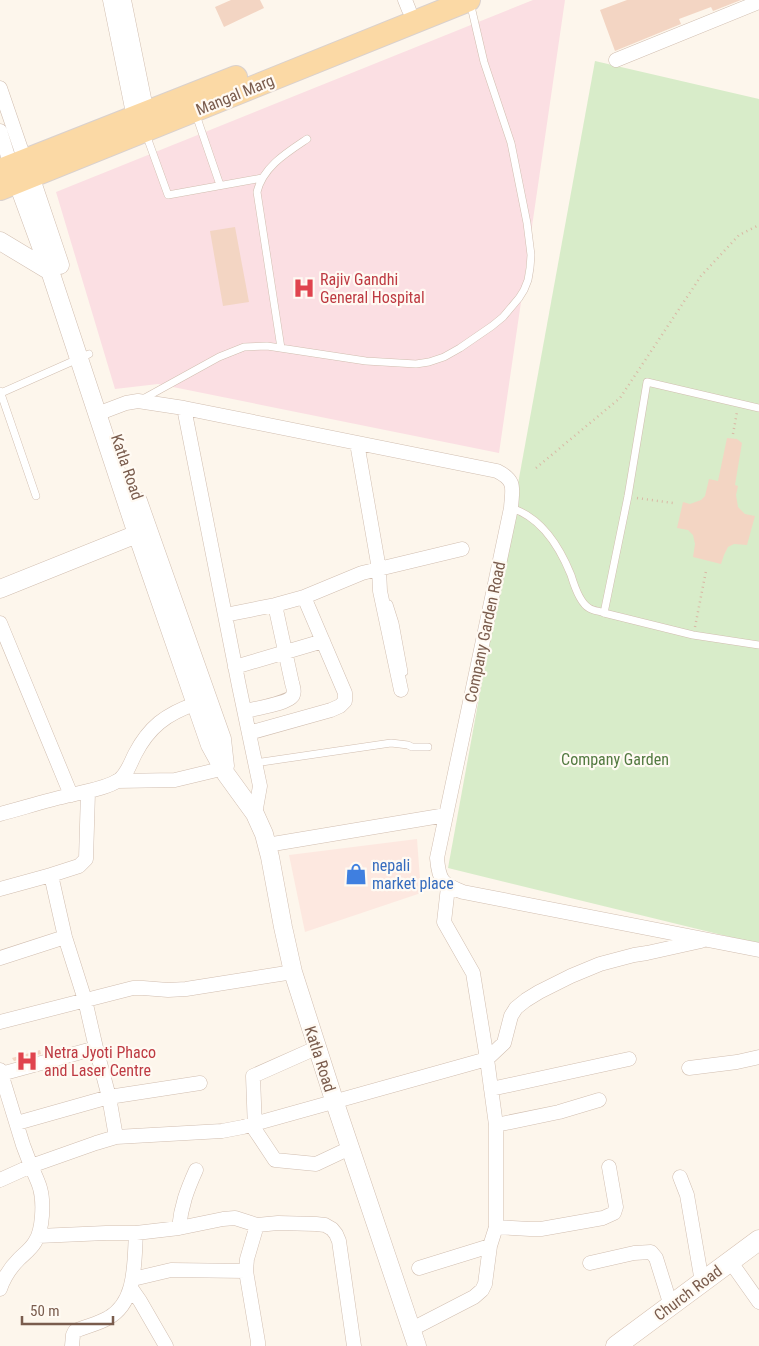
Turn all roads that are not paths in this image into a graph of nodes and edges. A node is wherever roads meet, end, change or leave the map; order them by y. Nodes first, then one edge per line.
1 (110, 0) edge
2 (124, 0) edge
3 (434, 0) edge
4 (470, 0) edge
5 (759, 2) edge
6 (407, 5) edge
7 (616, 60) dead end
8 (0, 88) edge
9 (195, 111) junction
10 (141, 115) junction
11 (0, 131) edge
12 (147, 137) dead end
13 (307, 140) dead end
14 (14, 174) edge
15 (262, 178) junction
16 (220, 185) junction
17 (0, 241) edge
18 (50, 271) junction
19 (281, 348) junction
20 (84, 356) junction
21 (0, 392) edge
22 (138, 401) junction
23 (184, 408) junction
24 (759, 408) edge
25 (102, 412) junction
26 (357, 443) junction
27 (36, 496) dead end
28 (511, 508) junction
29 (138, 526) junction
30 (462, 549) dead end
31 (379, 569) junction
32 (0, 589) edge
33 (304, 597) junction
34 (274, 605) junction
35 (604, 613) junction
36 (225, 615) junction
37 (0, 623) edge
38 (323, 641) junction
39 (759, 646) edge
40 (285, 652) junction
41 (235, 667) junction
42 (195, 683) junction
43 (403, 683) dead end
44 (195, 704) junction
45 (244, 711) junction
46 (249, 733) junction
47 (428, 747) dead end
48 (255, 763) junction
49 (225, 770) junction
50 (117, 781) junction
51 (88, 792) junction
52 (71, 795) junction
53 (1, 810) edge
54 (255, 814) junction
55 (446, 815) junction
56 (267, 845) junction
57 (52, 875) junction
58 (448, 886) junction
59 (0, 889) edge
60 (65, 937) junction
61 (707, 939) junction
62 (759, 950) edge
63 (0, 958) edge
64 (293, 972) junction
65 (85, 1000) junction
66 (0, 1022) edge
67 (96, 1048) junction
68 (316, 1048) junction
69 (759, 1057) edge
70 (629, 1058) dead end
71 (488, 1059) junction
72 (689, 1068) dead end
73 (1, 1072) edge
74 (200, 1083) dead end
75 (492, 1089) junction
76 (109, 1097) junction
77 (599, 1100) dead end
78 (334, 1103) junction
79 (17, 1123) junction
80 (255, 1125) junction
81 (496, 1125) junction
82 (116, 1137) junction
83 (350, 1148) junction
84 (31, 1166) junction
85 (609, 1167) dead end
86 (196, 1170) dead end
87 (680, 1177) dead end
88 (0, 1180) edge
89 (258, 1225) junction
90 (496, 1227) junction
91 (179, 1228) junction
92 (136, 1233) junction
93 (38, 1236) junction
94 (759, 1240) edge
95 (490, 1246) junction
96 (730, 1261) junction
97 (590, 1263) dead end
98 (419, 1268) dead end
99 (246, 1271) junction
100 (702, 1282) junction
101 (132, 1284) junction
102 (0, 1289) edge
103 (759, 1302) edge
104 (670, 1306) junction
105 (412, 1329) junction
106 (72, 1346) edge
107 (166, 1346) edge
108 (258, 1346) edge
109 (354, 1346) edge
110 (417, 1346) edge
111 (616, 1346) edge

1 - 10 street
2 - 10 street
3 - 6 main road, Mangal Marg
4 - 9 main road, Mangal Marg
4 - 19 lane
5 - 7 street
6 - 10 main road, Mangal Marg
8 - 14 street
9 - 14 main road, Mangal Marg
9 - 16 lane
10 - 14 main road, Mangal Marg
11 - 14 street
12 - 16 lane
13 - 15 lane
14 - 18 street, Katla Road
14 - 20 street, Katla Road
15 - 16 lane
15 - 19 lane
17 - 18 street
18 - 20 street, Katla Road
19 - 22 lane
20 - 21 lane
20 - 25 street, Katla Road
21 - 27 lane
22 - 23 street, Company Garden Road
22 - 25 street, Company Garden Road
23 - 26 street, Company Garden Road
23 - 36 street
24 - 35 lane
25 - 29 street, Katla Road
26 - 28 street, Company Garden Road
26 - 31 street
28 - 35 lane
28 - 55 street, Company Garden Road
29 - 32 street
29 - 42 street, Katla Road
30 - 31 street
31 - 33 street
31 - 43 street
33 - 34 street
33 - 38 street
34 - 36 street
34 - 40 street
35 - 39 lane
36 - 41 street
37 - 52 street
38 - 40 street
38 - 46 street
40 - 41 street
40 - 45 street
41 - 45 street
42 - 44 street, Katla Road
42 - 49 street, Katla Road
44 - 49 street, Katla Road
44 - 50 street
45 - 46 street
46 - 48 street
47 - 48 lane
48 - 54 street
49 - 50 street
49 - 54 street, Katla Road
50 - 51 street
51 - 52 street
51 - 57 street
52 - 53 street
54 - 56 street, Katla Road
55 - 56 street
55 - 58 street, Company Garden Road
56 - 64 street, Katla Road
57 - 59 street
57 - 60 street
58 - 61 street
58 - 71 street
60 - 63 street
60 - 65 street
61 - 62 street
61 - 71 street
64 - 65 street
64 - 68 street, Katla Road
65 - 66 street
65 - 67 street
67 - 73 street
67 - 76 street
68 - 78 street, Katla Road
68 - 80 street
69 - 72 street
70 - 75 street
71 - 75 street
71 - 78 street
73 - 79 street
74 - 76 street
75 - 81 street
76 - 79 street
76 - 82 street
77 - 81 street
78 - 80 street
78 - 83 street, Katla Road
79 - 84 street
80 - 82 street
80 - 83 street
81 - 90 street
82 - 84 street
83 - 105 street, Katla Road
84 - 88 street
84 - 93 street
85 - 90 street
86 - 91 street
87 - 100 street
89 - 91 street
89 - 99 street
89 - 109 street
90 - 95 street
91 - 92 street
92 - 93 street
92 - 101 street
93 - 102 street
94 - 96 main road, Church Road
95 - 98 street
95 - 105 street
96 - 100 main road, Church Road
96 - 103 street
97 - 104 street
99 - 101 street
99 - 108 street
100 - 104 main road, Church Road
101 - 106 street
101 - 107 street
104 - 111 main road, Church Road
105 - 110 street, Katla Road

